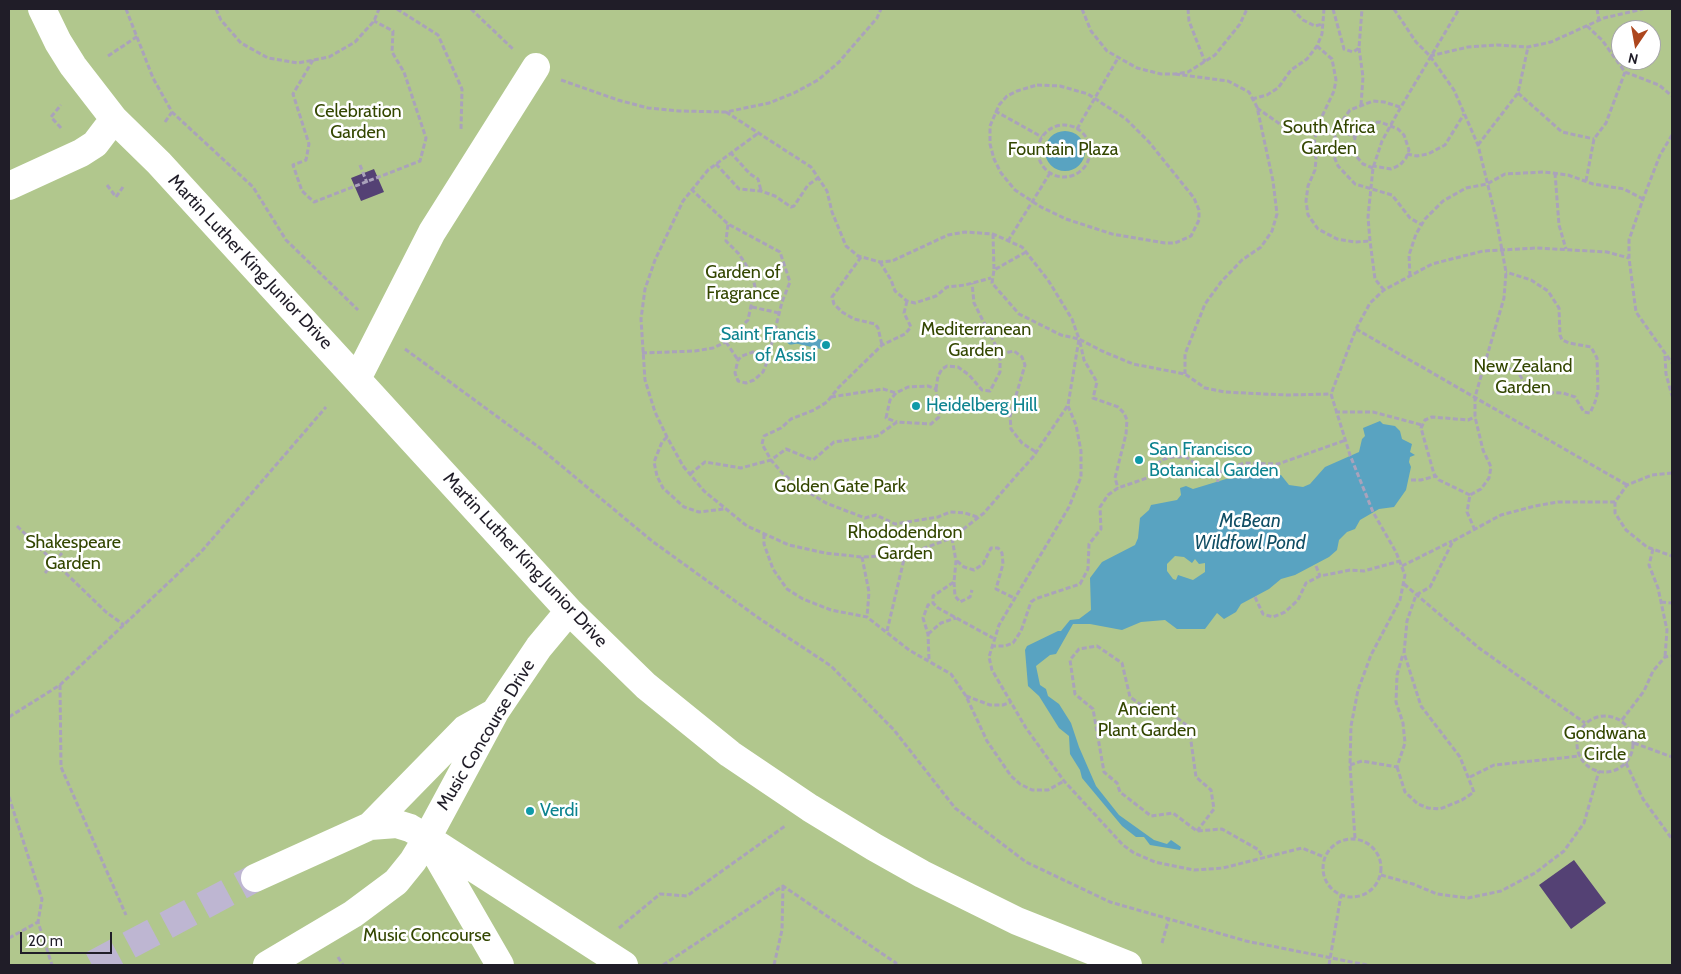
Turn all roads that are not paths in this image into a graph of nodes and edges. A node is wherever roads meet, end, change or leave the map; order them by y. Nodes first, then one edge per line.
1 (42, 9) edge
2 (536, 67) road end
3 (114, 119) junction
4 (9, 186) edge
5 (358, 379) junction
6 (570, 611) junction
7 (495, 712) junction
8 (370, 826) junction
9 (427, 838) junction
10 (255, 878) tunnel mouth
11 (1118, 964) edge
12 (267, 965) edge
13 (500, 965) edge
14 (624, 965) edge

1 - 3 street, Martin Luther King Junior Drive
2 - 5 street
3 - 4 street
3 - 5 street, Martin Luther King Junior Drive
5 - 6 street, Martin Luther King Junior Drive
6 - 7 street, Music Concourse Drive
6 - 11 street, Martin Luther King Junior Drive
7 - 8 street
7 - 9 street, Music Concourse Drive
8 - 9 street
8 - 10 street
9 - 12 street, Music Concourse Drive
9 - 13 street
9 - 14 street

